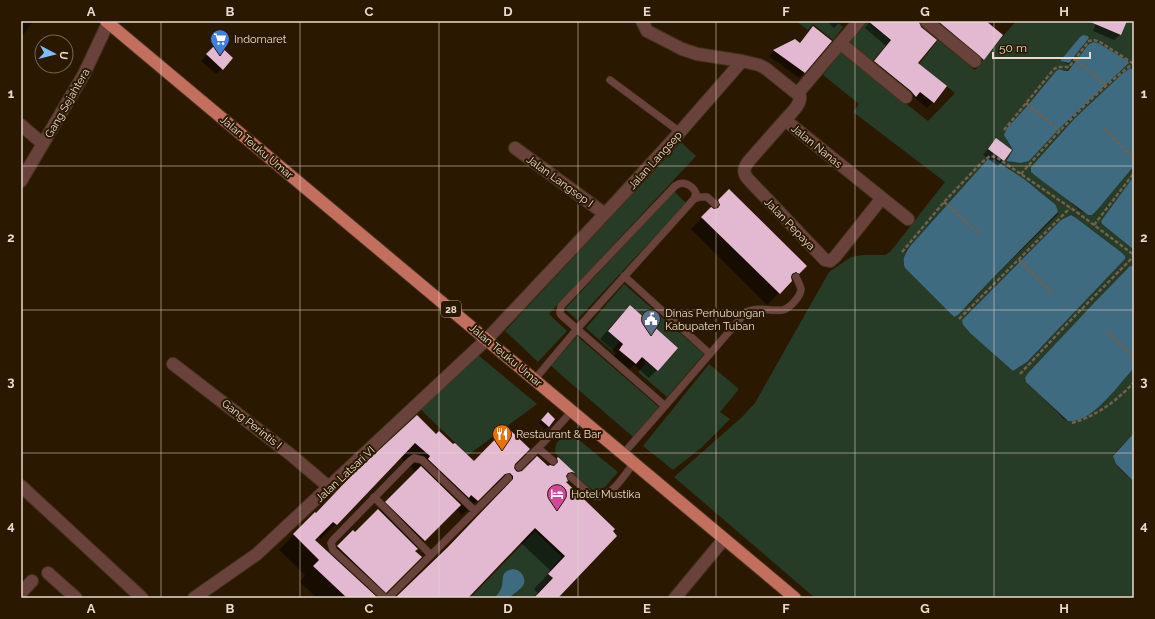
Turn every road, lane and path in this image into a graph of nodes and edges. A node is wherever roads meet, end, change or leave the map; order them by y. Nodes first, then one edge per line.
1 (642, 21) edge
2 (859, 21) edge
3 (926, 21) edge
4 (108, 22) edge
5 (840, 44) junction
6 (1075, 59) junction
7 (742, 61) junction
8 (975, 61) dead end
9 (1134, 63) edge
10 (610, 80) dead end
11 (1107, 86) junction
12 (798, 93) junction
13 (906, 97) dead end
14 (1026, 103) junction
15 (785, 120) junction
16 (21, 125) edge
17 (1104, 129) dead end
18 (1004, 130) dead end
19 (1060, 131) junction
20 (680, 132) junction
21 (43, 144) junction
22 (515, 148) dead end
23 (1134, 158) edge
24 (1134, 173) edge
25 (1021, 174) junction
26 (21, 181) edge
27 (882, 198) junction
28 (694, 200) junction
29 (944, 202) junction
30 (715, 204) dead end
31 (1070, 208) junction
32 (605, 214) junction
33 (908, 219) dead end
34 (1094, 225) junction
35 (980, 234) dead end
36 (902, 252) dead end
37 (1134, 255) edge
38 (1019, 260) junction
39 (624, 276) junction
40 (796, 277) dead end
41 (1052, 293) dead end
42 (959, 319) dead end
43 (577, 329) junction
44 (1108, 332) dead end
45 (487, 339) junction
46 (710, 354) junction
47 (1134, 358) edge
48 (173, 364) dead end
49 (1020, 374) dead end
50 (534, 379) junction
51 (1134, 382) edge
52 (665, 406) junction
53 (572, 411) junction
54 (1072, 423) dead end
55 (538, 448) junction
56 (623, 454) junction
57 (553, 461) dead end
58 (634, 463) junction
59 (519, 467) dead end
60 (571, 477) dead end
61 (508, 478) dead end
62 (21, 486) edge
63 (330, 488) junction
64 (374, 497) junction
65 (475, 511) junction
66 (724, 539) junction
67 (431, 555) junction
68 (48, 573) dead end
69 (32, 581) dead end
70 (21, 594) edge
71 (76, 598) edge
72 (142, 598) edge
73 (194, 598) edge
74 (385, 598) edge
75 (388, 598) edge
76 (675, 598) edge
77 (794, 598) edge

1 - 7 street
2 - 5 street
3 - 8 street
4 - 21 street, Gang Sejahtera
4 - 45 highway, Jalan Teuku Umar / 28
5 - 12 street
5 - 13 street
6 - 9 path
6 - 11 path
6 - 14 path
7 - 12 street
7 - 20 street, Jalan Langsep
9 - 11 path
10 - 20 lane
11 - 19 path
12 - 15 street, Jalan Nanas
14 - 18 path
14 - 19 path
15 - 27 street, Jalan Nanas
15 - 27 street, Jalan Pepaya
16 - 21 street
17 - 23 path
19 - 25 path
20 - 32 street, Jalan Langsep
21 - 26 street, Gang Sejahtera
22 - 32 street, Jalan Langsep I
24 - 34 path
25 - 29 path
25 - 31 path
27 - 33 street, Jalan Nanas
28 - 30 lane
28 - 39 lane
28 - 43 lane
29 - 35 path
29 - 36 path
31 - 34 path
31 - 38 path
32 - 45 street, Jalan Langsep
34 - 37 path
37 - 49 path
38 - 41 path
38 - 42 path
39 - 43 lane
39 - 46 lane
40 - 46 lane
43 - 50 lane
43 - 52 lane
44 - 47 path
45 - 50 highway, Jalan Teuku Umar / 28
45 - 63 street, Jalan Latsari VI
46 - 52 lane
48 - 63 street, Gang Perintis I
50 - 53 highway, Jalan Teuku Umar / 28
51 - 54 path
52 - 56 lane
53 - 55 lane
53 - 56 highway, Jalan Teuku Umar / 28
55 - 57 lane
55 - 59 lane
56 - 58 highway, Jalan Teuku Umar / 28
58 - 60 lane
58 - 66 highway, Jalan Teuku Umar / 28
61 - 65 lane
62 - 72 street
63 - 73 street, Jalan Latsari VI
64 - 65 lane
64 - 67 lane
64 - 74 lane
65 - 67 lane
66 - 76 street
66 - 77 highway, Jalan Teuku Umar / 28
67 - 75 lane
68 - 71 street
69 - 70 street

